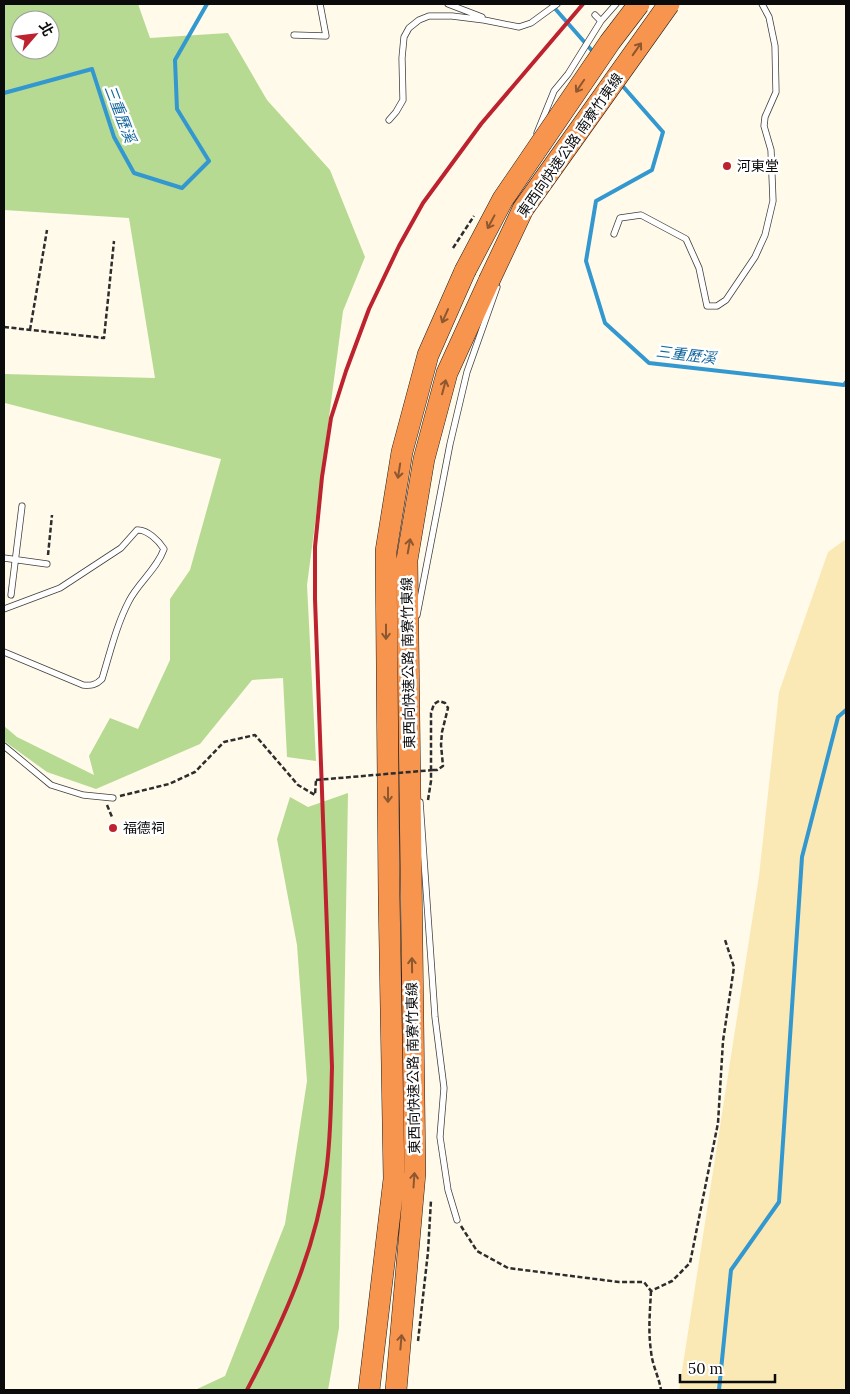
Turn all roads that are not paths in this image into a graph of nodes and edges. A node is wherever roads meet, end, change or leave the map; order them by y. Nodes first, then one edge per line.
1 (320, 4) edge
2 (448, 4) edge
3 (557, 4) edge
4 (616, 4) edge
5 (639, 4) edge
6 (669, 4) edge
7 (762, 4) edge
8 (595, 15) dead end
9 (601, 21) junction
10 (494, 22) junction
11 (294, 35) dead end
12 (389, 120) dead end
13 (525, 181) dead end
14 (521, 200) dead end
15 (614, 234) dead end
16 (496, 280) junction
17 (22, 506) dead end
18 (4, 558) edge
19 (16, 560) junction
20 (47, 564) road end
21 (11, 595) dead end
22 (4, 609) edge
23 (416, 623) dead end
24 (4, 652) edge
25 (415, 652) dead end
26 (416, 729) dead end
27 (4, 746) edge
28 (420, 795) dead end
29 (113, 798) road end
30 (457, 1220) road end
31 (369, 1390) edge
32 (396, 1390) edge

1 - 11 lane
2 - 10 lane
3 - 10 lane
4 - 9 lane
5 -> 31 highway, 東西向快速公路 南寮竹東線, bridge
16 -> 6 highway, 東西向快速公路 南寮竹東線, bridge
7 - 15 lane
8 - 9 lane
9 - 13 lane
10 - 12 lane
14 - 16 lane
16 - 23 lane
32 -> 16 highway, 東西向快速公路 南寮竹東線
17 - 19 lane
18 - 19 lane
19 - 20 lane
19 - 21 lane
22 - 24 lane
25 - 26 lane
27 - 29 lane
28 - 30 lane

